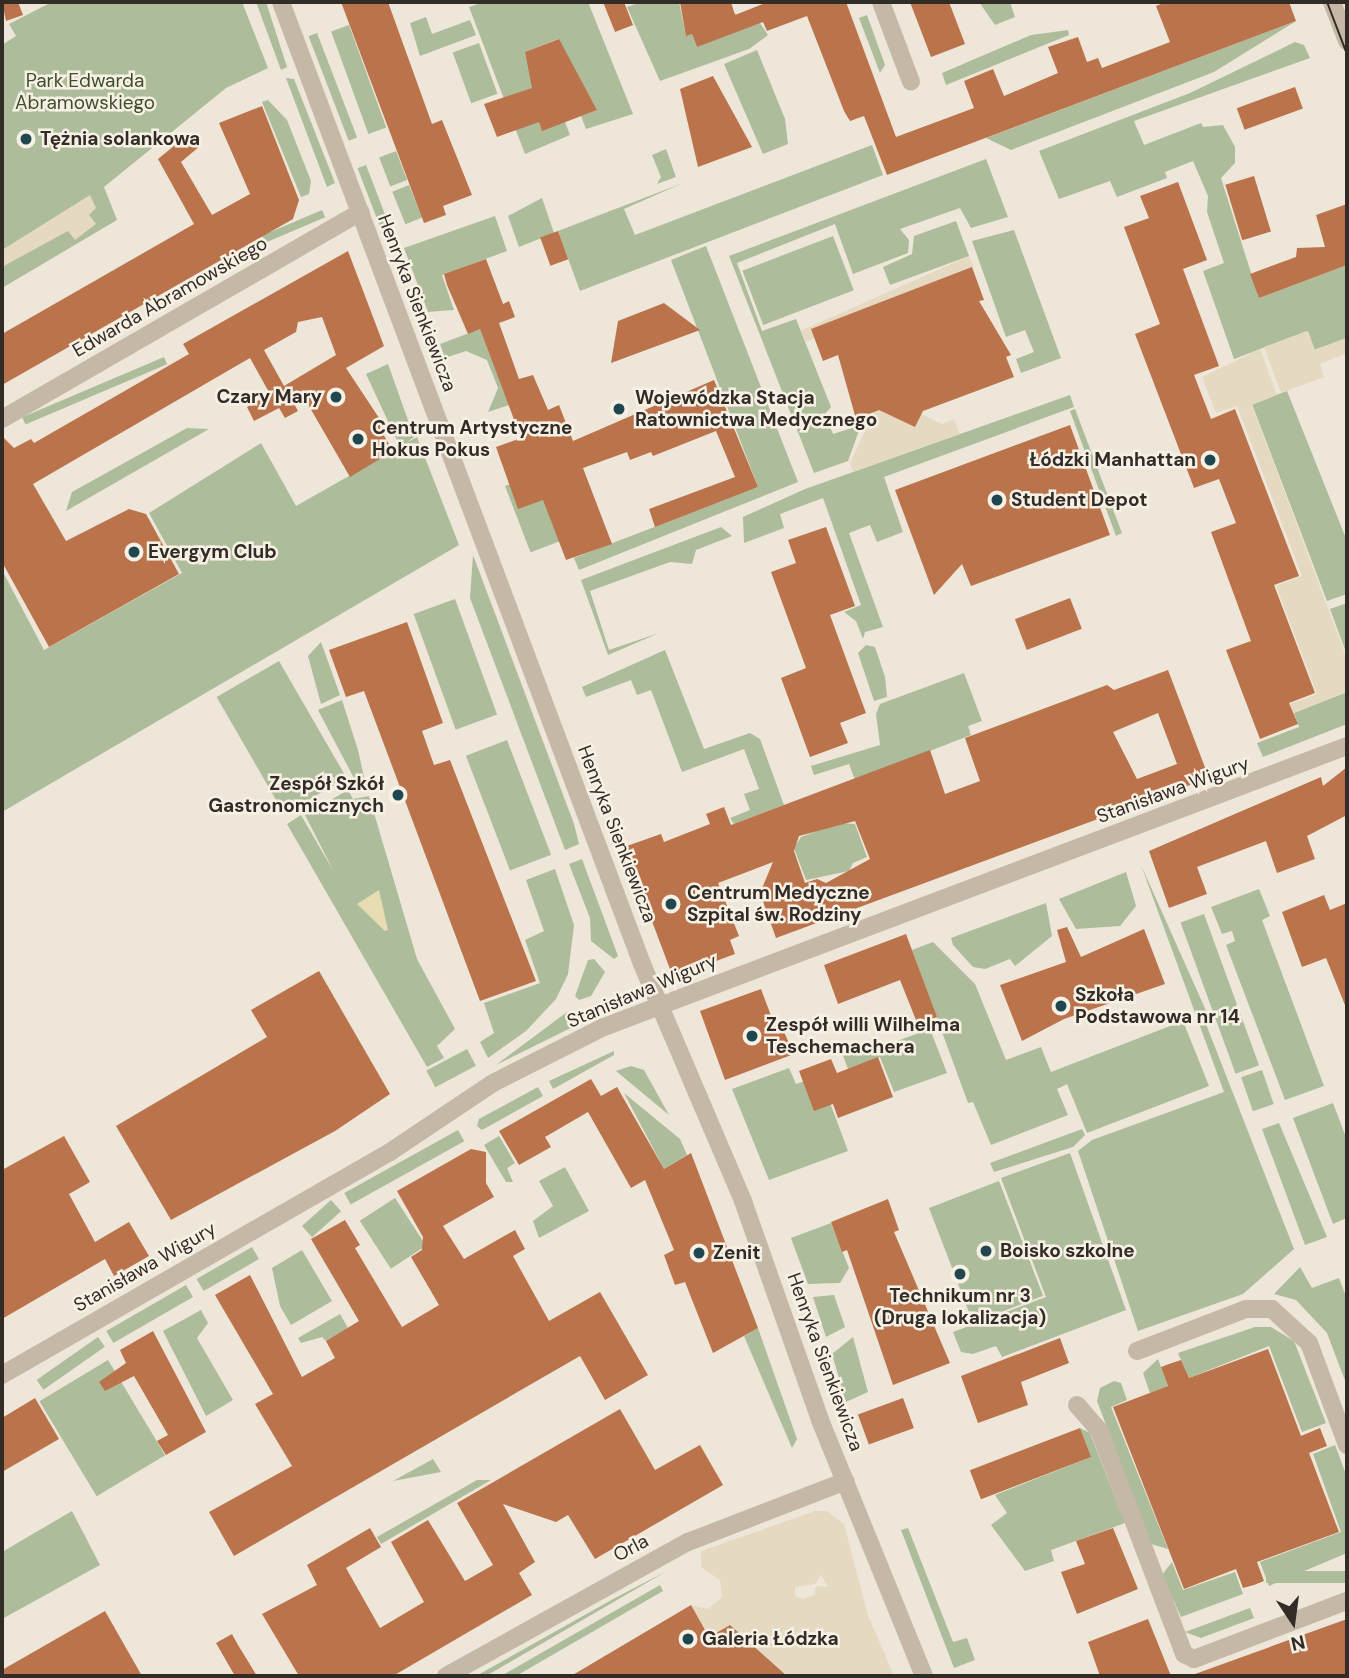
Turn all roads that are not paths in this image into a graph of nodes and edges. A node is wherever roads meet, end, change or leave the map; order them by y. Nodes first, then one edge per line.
1 (281, 2) edge
2 (881, 2) edge
3 (1332, 2) edge
4 (1347, 41) edge
5 (911, 82) dead end
6 (360, 212) junction
7 (2, 419) edge
8 (1347, 747) edge
9 (659, 1004) junction
10 (1137, 1351) dead end
11 (2, 1375) edge
12 (1077, 1405) dead end
13 (1347, 1445) edge
14 (846, 1481) junction
15 (1347, 1601) edge
16 (446, 1676) edge
17 (924, 1676) edge

1 - 6 street, Henryka Sienkiewicza
2 - 5 street
3 - 4 street
6 - 7 street, Edwarda Abramowskiego
6 - 9 street, Henryka Sienkiewicza
8 - 9 street, Stanisława Wigury
9 - 11 street, Stanisława Wigury
9 - 14 street, Henryka Sienkiewicza
10 - 13 street
12 - 15 street
14 - 16 street, Orla
14 - 17 street, Henryka Sienkiewicza

